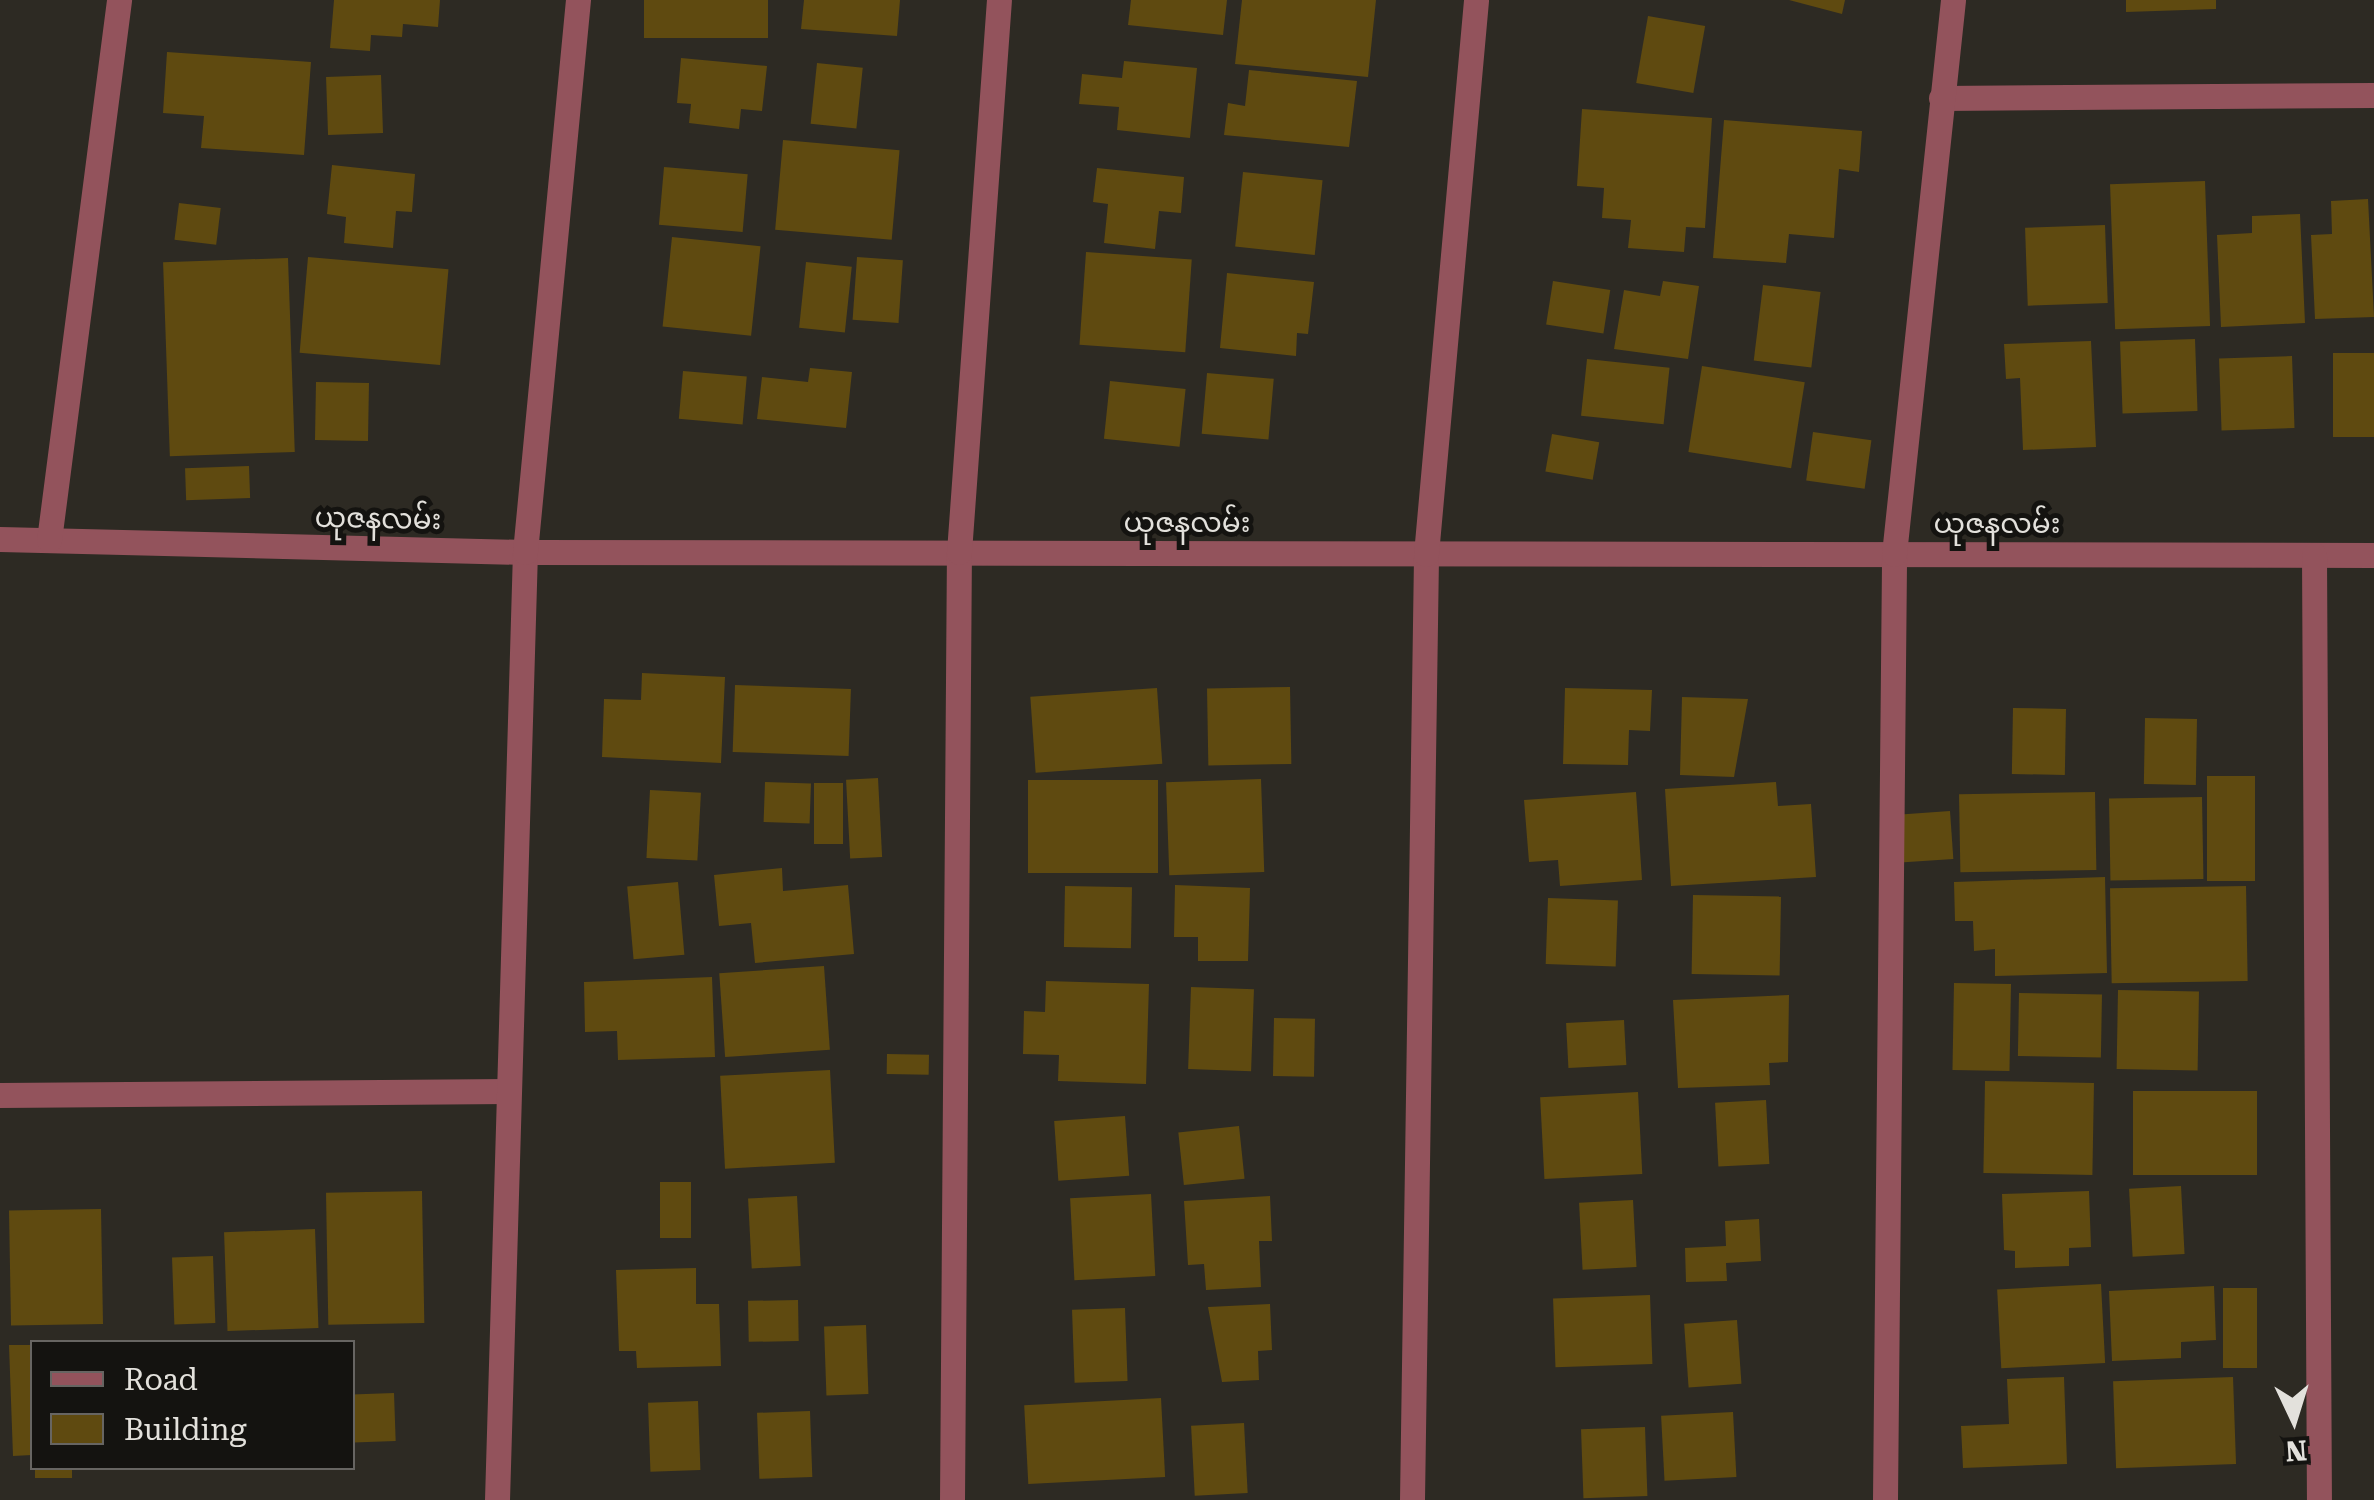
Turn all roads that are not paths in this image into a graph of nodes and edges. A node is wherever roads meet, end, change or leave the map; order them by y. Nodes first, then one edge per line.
1 (119, 0) edge
2 (578, 0) edge
3 (998, 0) edge
4 (1476, 0) edge
5 (1953, 0) edge
6 (2374, 95) edge
7 (1941, 98) junction
8 (0, 539) edge
9 (49, 540) junction
10 (525, 552) junction
11 (959, 552) junction
12 (1426, 554) junction
13 (1894, 554) junction
14 (2314, 555) junction
15 (2374, 555) edge
16 (508, 1091) junction
17 (0, 1095) edge
18 (497, 1500) edge
19 (952, 1500) edge
20 (1412, 1500) edge
21 (1885, 1500) edge
22 (2319, 1500) edge

1 - 9 street
2 - 10 street
3 - 11 street
4 - 12 street
5 - 7 street
6 - 7 street
7 - 13 street
8 - 9 street, ယုဇနလမ်း
9 - 10 street, ယုဇနလမ်း
10 - 11 street, ယုဇနလမ်း
10 - 16 street
11 - 12 street, ယုဇနလမ်း
11 - 19 street
12 - 13 street, ယုဇနလမ်း
12 - 20 street
13 - 14 street, ယုဇနလမ်း
13 - 21 street
14 - 15 street, ယုဇနလမ်း
14 - 22 street
16 - 17 street
16 - 18 street

